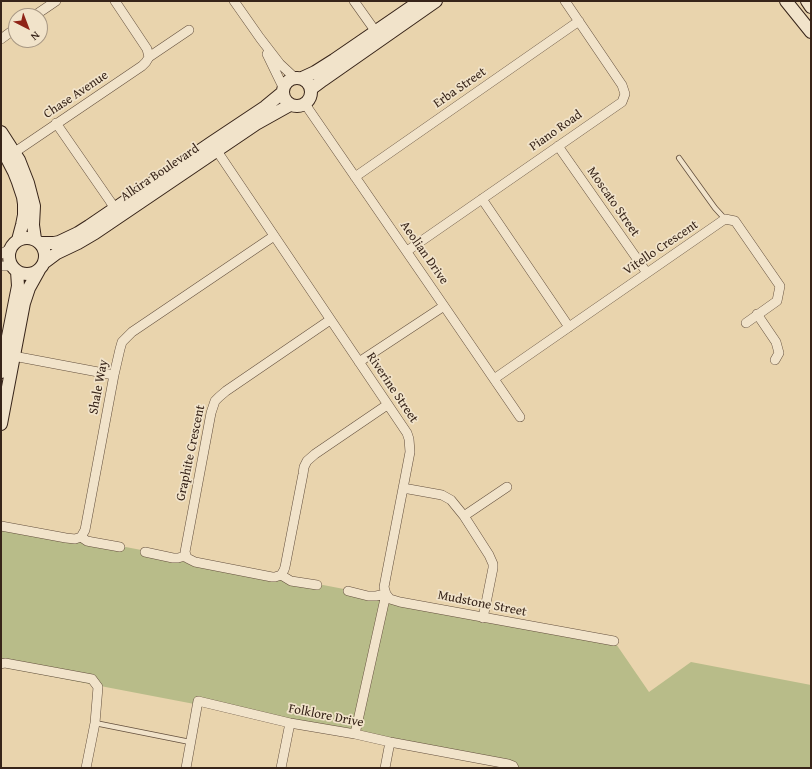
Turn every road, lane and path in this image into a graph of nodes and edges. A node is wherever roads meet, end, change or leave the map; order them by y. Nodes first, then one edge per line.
1 (56, 1) edge
2 (115, 1) edge
3 (234, 1) edge
4 (354, 1) edge
5 (420, 1) edge
6 (436, 1) edge
7 (565, 1) edge
8 (786, 1) edge
9 (807, 1) edge
10 (811, 7) edge
11 (46, 8) edge
12 (579, 21) junction
13 (189, 30) dead end
14 (376, 32) junction
15 (811, 32) edge
16 (260, 38) junction
17 (149, 57) junction
18 (298, 78) junction
19 (311, 89) junction
20 (283, 90) junction
21 (305, 104) junction
22 (290, 105) junction
23 (56, 123) junction
24 (1, 132) edge
25 (558, 146) junction
26 (1, 147) edge
27 (214, 147) junction
28 (15, 152) junction
29 (680, 158) dead end
30 (356, 177) junction
31 (482, 199) junction
32 (114, 209) junction
33 (726, 219) junction
34 (274, 236) junction
35 (38, 241) junction
36 (10, 248) edge
37 (407, 251) junction
38 (42, 266) junction
39 (10, 268) edge
40 (647, 273) junction
41 (444, 306) junction
42 (757, 314) junction
43 (330, 320) junction
44 (746, 322) dead end
45 (569, 327) junction
46 (9, 355) junction
47 (775, 360) dead end
48 (359, 362) junction
49 (1, 372) edge
50 (114, 375) junction
51 (494, 379) junction
52 (388, 404) junction
53 (520, 417) dead end
54 (1, 424) edge
55 (507, 487) dead end
56 (403, 488) junction
57 (464, 516) junction
58 (1, 526) edge
59 (81, 537) junction
60 (120, 547) dead end
61 (145, 552) dead end
62 (185, 556) junction
63 (281, 574) junction
64 (317, 585) dead end
65 (348, 592) dead end
66 (386, 594) junction
67 (483, 618) junction
68 (614, 641) dead end
69 (1, 664) edge
70 (95, 723) junction
71 (290, 723) junction
72 (355, 734) junction
73 (190, 742) junction
74 (390, 742) junction
75 (86, 768) edge
76 (186, 768) edge
77 (281, 768) edge
78 (386, 768) edge
79 (514, 768) edge

1 - 11 street
2 - 17 street
3 - 16 street
4 - 14 street
5 - 14 street
6 - 19 street
7 - 12 street, Piano Road
8 - 15 street
9 - 10 street
12 - 25 street, Piano Road
12 - 30 street, Erba Street
13 - 17 street, Chase Avenue
14 - 18 street
16 - 18 street
16 - 20 street
17 - 23 street, Chase Avenue
18 - 19 street
18 - 20 street
19 - 21 street
20 - 22 street
20 - 27 street, Alkira Boulevard
21 - 22 street
21 - 30 street, Aeolian Drive
22 - 27 street, Alkira Boulevard
23 - 28 street, Chase Avenue
23 - 32 street
24 - 28 street
25 - 31 street, Piano Road
25 - 40 street, Moscato Street
26 - 36 street
27 - 32 street, Alkira Boulevard
27 - 34 street, Riverine Street
27 - 38 street, Alkira Boulevard
28 - 35 street
29 - 33 lane
30 - 37 street, Aeolian Drive
31 - 37 street, Piano Road
31 - 45 street
32 - 35 street, Alkira Boulevard
33 - 40 street, Vitello Crescent
33 - 42 street
34 - 43 street, Riverine Street
34 - 50 street, Shale Way
35 - 36 street
35 - 38 street
36 - 39 street
37 - 41 street, Aeolian Drive
38 - 39 street
38 - 46 street
39 - 46 street
40 - 45 street, Vitello Crescent
41 - 48 street
41 - 51 street, Aeolian Drive
42 - 44 street
42 - 47 street
43 - 48 street, Riverine Street
43 - 62 street, Graphite Crescent
45 - 51 street, Vitello Crescent
46 - 49 street
46 - 50 street
46 - 54 street
48 - 52 street, Riverine Street
50 - 59 street, Shale Way
51 - 53 street, Aeolian Drive
52 - 56 street, Riverine Street
52 - 63 street
55 - 57 street
56 - 57 street
56 - 66 street, Riverine Street
57 - 67 street
58 - 59 street
59 - 60 street
61 - 62 street
62 - 63 street
63 - 64 street
65 - 66 street, Mudstone Street
66 - 67 street, Mudstone Street
66 - 72 street, Riverine Street
67 - 68 street, Mudstone Street
69 - 70 street
70 - 73 lane
70 - 75 street
71 - 72 street, Folklore Drive
71 - 73 street, Folklore Drive
71 - 77 street
72 - 74 street, Folklore Drive
73 - 76 street, Folklore Drive
74 - 78 street
74 - 79 street, Folklore Drive

